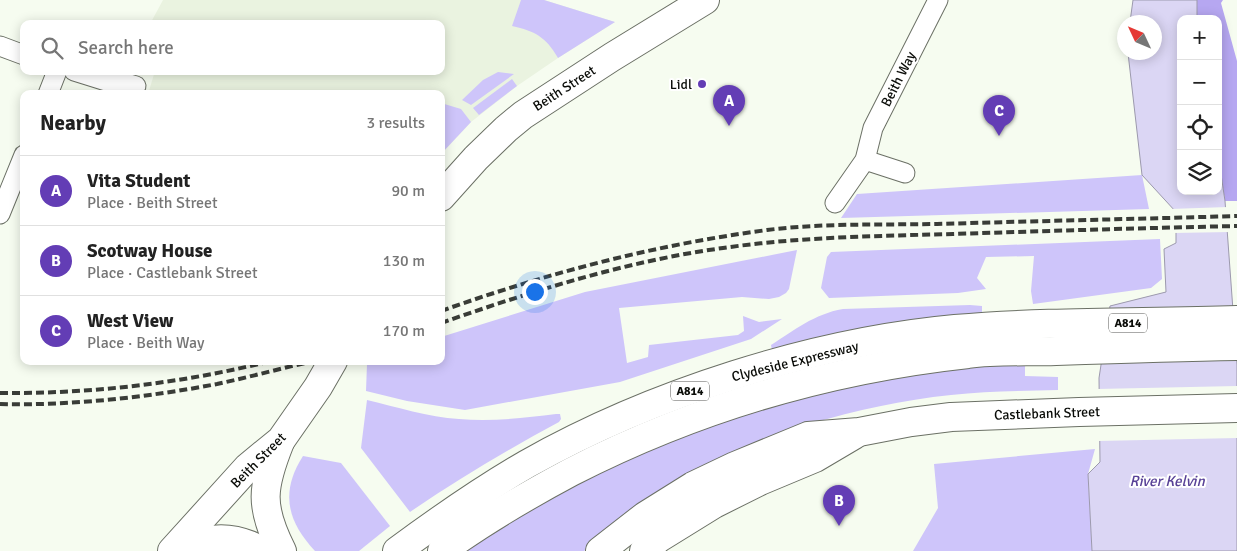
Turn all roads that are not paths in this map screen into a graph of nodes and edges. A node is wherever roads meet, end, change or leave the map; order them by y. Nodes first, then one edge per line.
1 (705, 0) edge
2 (938, 0) edge
3 (0, 46) edge
4 (20, 54) edge
5 (55, 75) edge
6 (88, 75) edge
7 (136, 86) dead end
8 (50, 90) edge
9 (864, 160) junction
10 (20, 165) edge
11 (905, 173) dead end
12 (445, 193) edge
13 (835, 203) dead end
14 (0, 214) edge
15 (1237, 320) edge
16 (1237, 346) edge
17 (331, 365) edge
18 (1237, 408) edge
19 (280, 440) junction
20 (708, 493) junction
21 (172, 551) edge
22 (180, 551) edge
23 (262, 551) edge
24 (282, 551) edge
25 (397, 551) edge
26 (442, 551) edge
27 (600, 551) edge
28 (644, 551) edge

1 - 12 main road, Beith Street
2 - 9 street, Beith Way
3 - 4 street
5 - 8 street
6 - 7 street
9 - 11 street
9 - 13 street, Beith Way
10 - 14 street
15 - 25 main road, Clydeside Expressway / A814
16 - 26 main road, Clydeside Expressway / A814
17 - 19 main road, Beith Street
18 - 20 main road, Castlebank Street
19 - 21 main road, Beith Street
19 - 24 main road
20 - 27 main road, Castlebank Street
20 - 28 main road, Castlebank Street
22 - 23 main road

